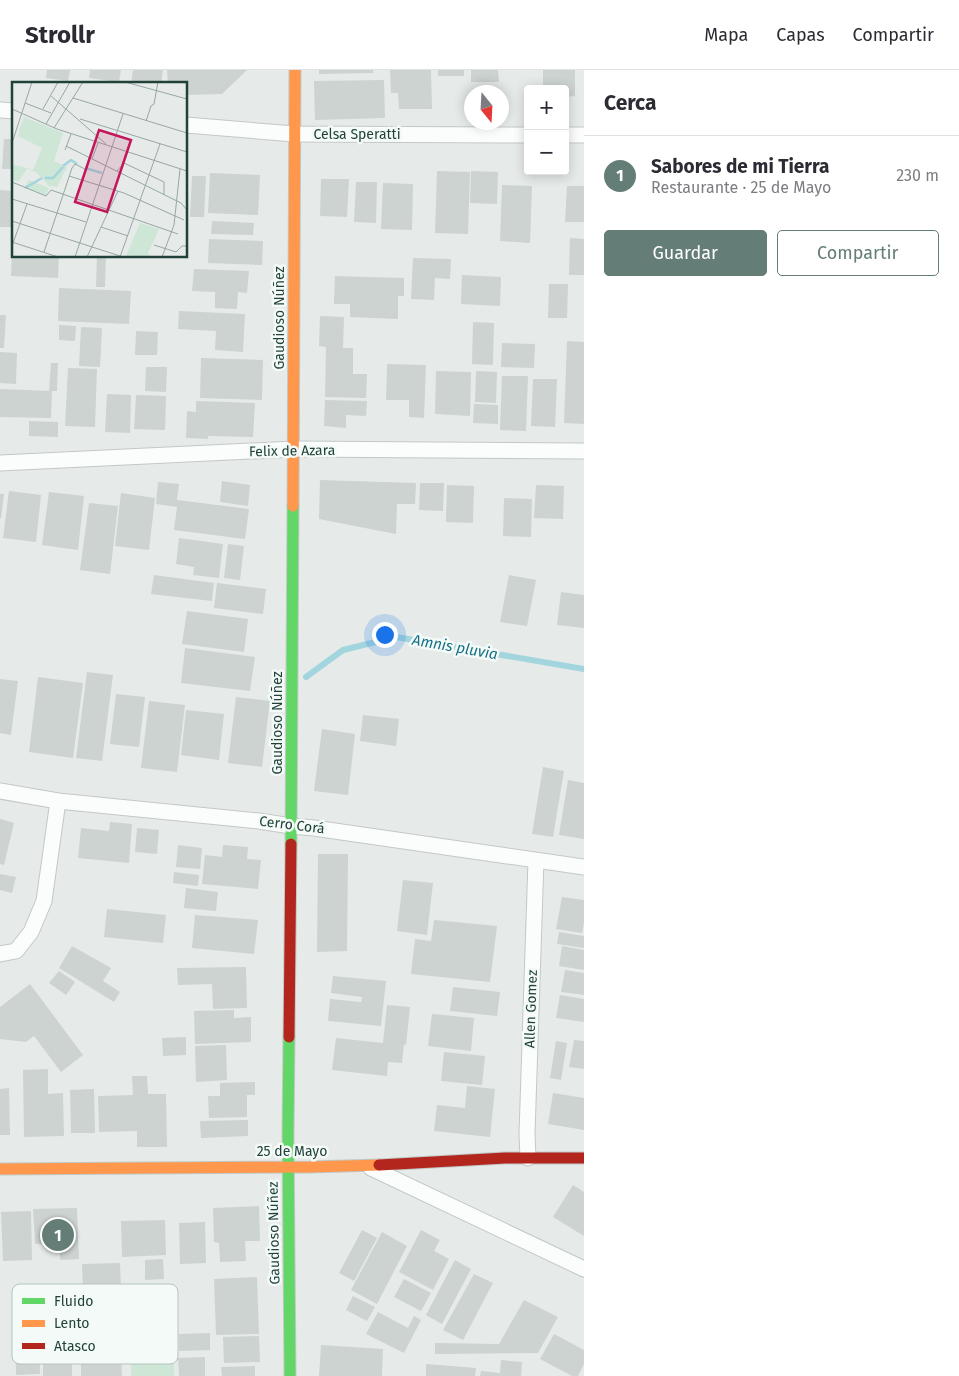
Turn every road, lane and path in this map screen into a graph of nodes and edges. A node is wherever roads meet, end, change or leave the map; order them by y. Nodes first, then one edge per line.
1 (295, 70) edge
2 (188, 125) edge
3 (294, 134) junction
4 (524, 135) edge
5 (569, 135) edge
6 (584, 135) edge
7 (294, 449) junction
8 (584, 451) edge
9 (0, 463) edge
10 (0, 791) edge
11 (58, 800) junction
12 (291, 826) junction
13 (536, 860) junction
14 (584, 867) edge
15 (0, 954) edge
16 (528, 1158) junction
17 (584, 1158) edge
18 (367, 1166) junction
19 (288, 1167) junction
20 (0, 1169) edge
21 (584, 1269) edge
22 (290, 1376) edge

1 - 3 street, Gaudioso Núñez
2 - 3 street, Celsa Speratti
3 - 4 street, Celsa Speratti
3 - 7 street, Gaudioso Núñez
5 - 6 street
7 - 8 street, Felix de Azara
7 - 9 street, Felix de Azara
7 - 12 street, Gaudioso Núñez
10 - 11 street, Cerro Corá
11 - 12 street, Cerro Corá
11 - 15 street
12 - 13 street, Cerro Corá
12 - 19 street, Gaudioso Núñez
13 - 14 street, Cerro Corá
13 - 16 street, Allen Gomez
16 - 17 street, 25 de Mayo
16 - 18 street, 25 de Mayo
18 - 19 street, 25 de Mayo
18 - 21 street
19 - 20 street, 25 de Mayo
19 - 22 street, Gaudioso Núñez

